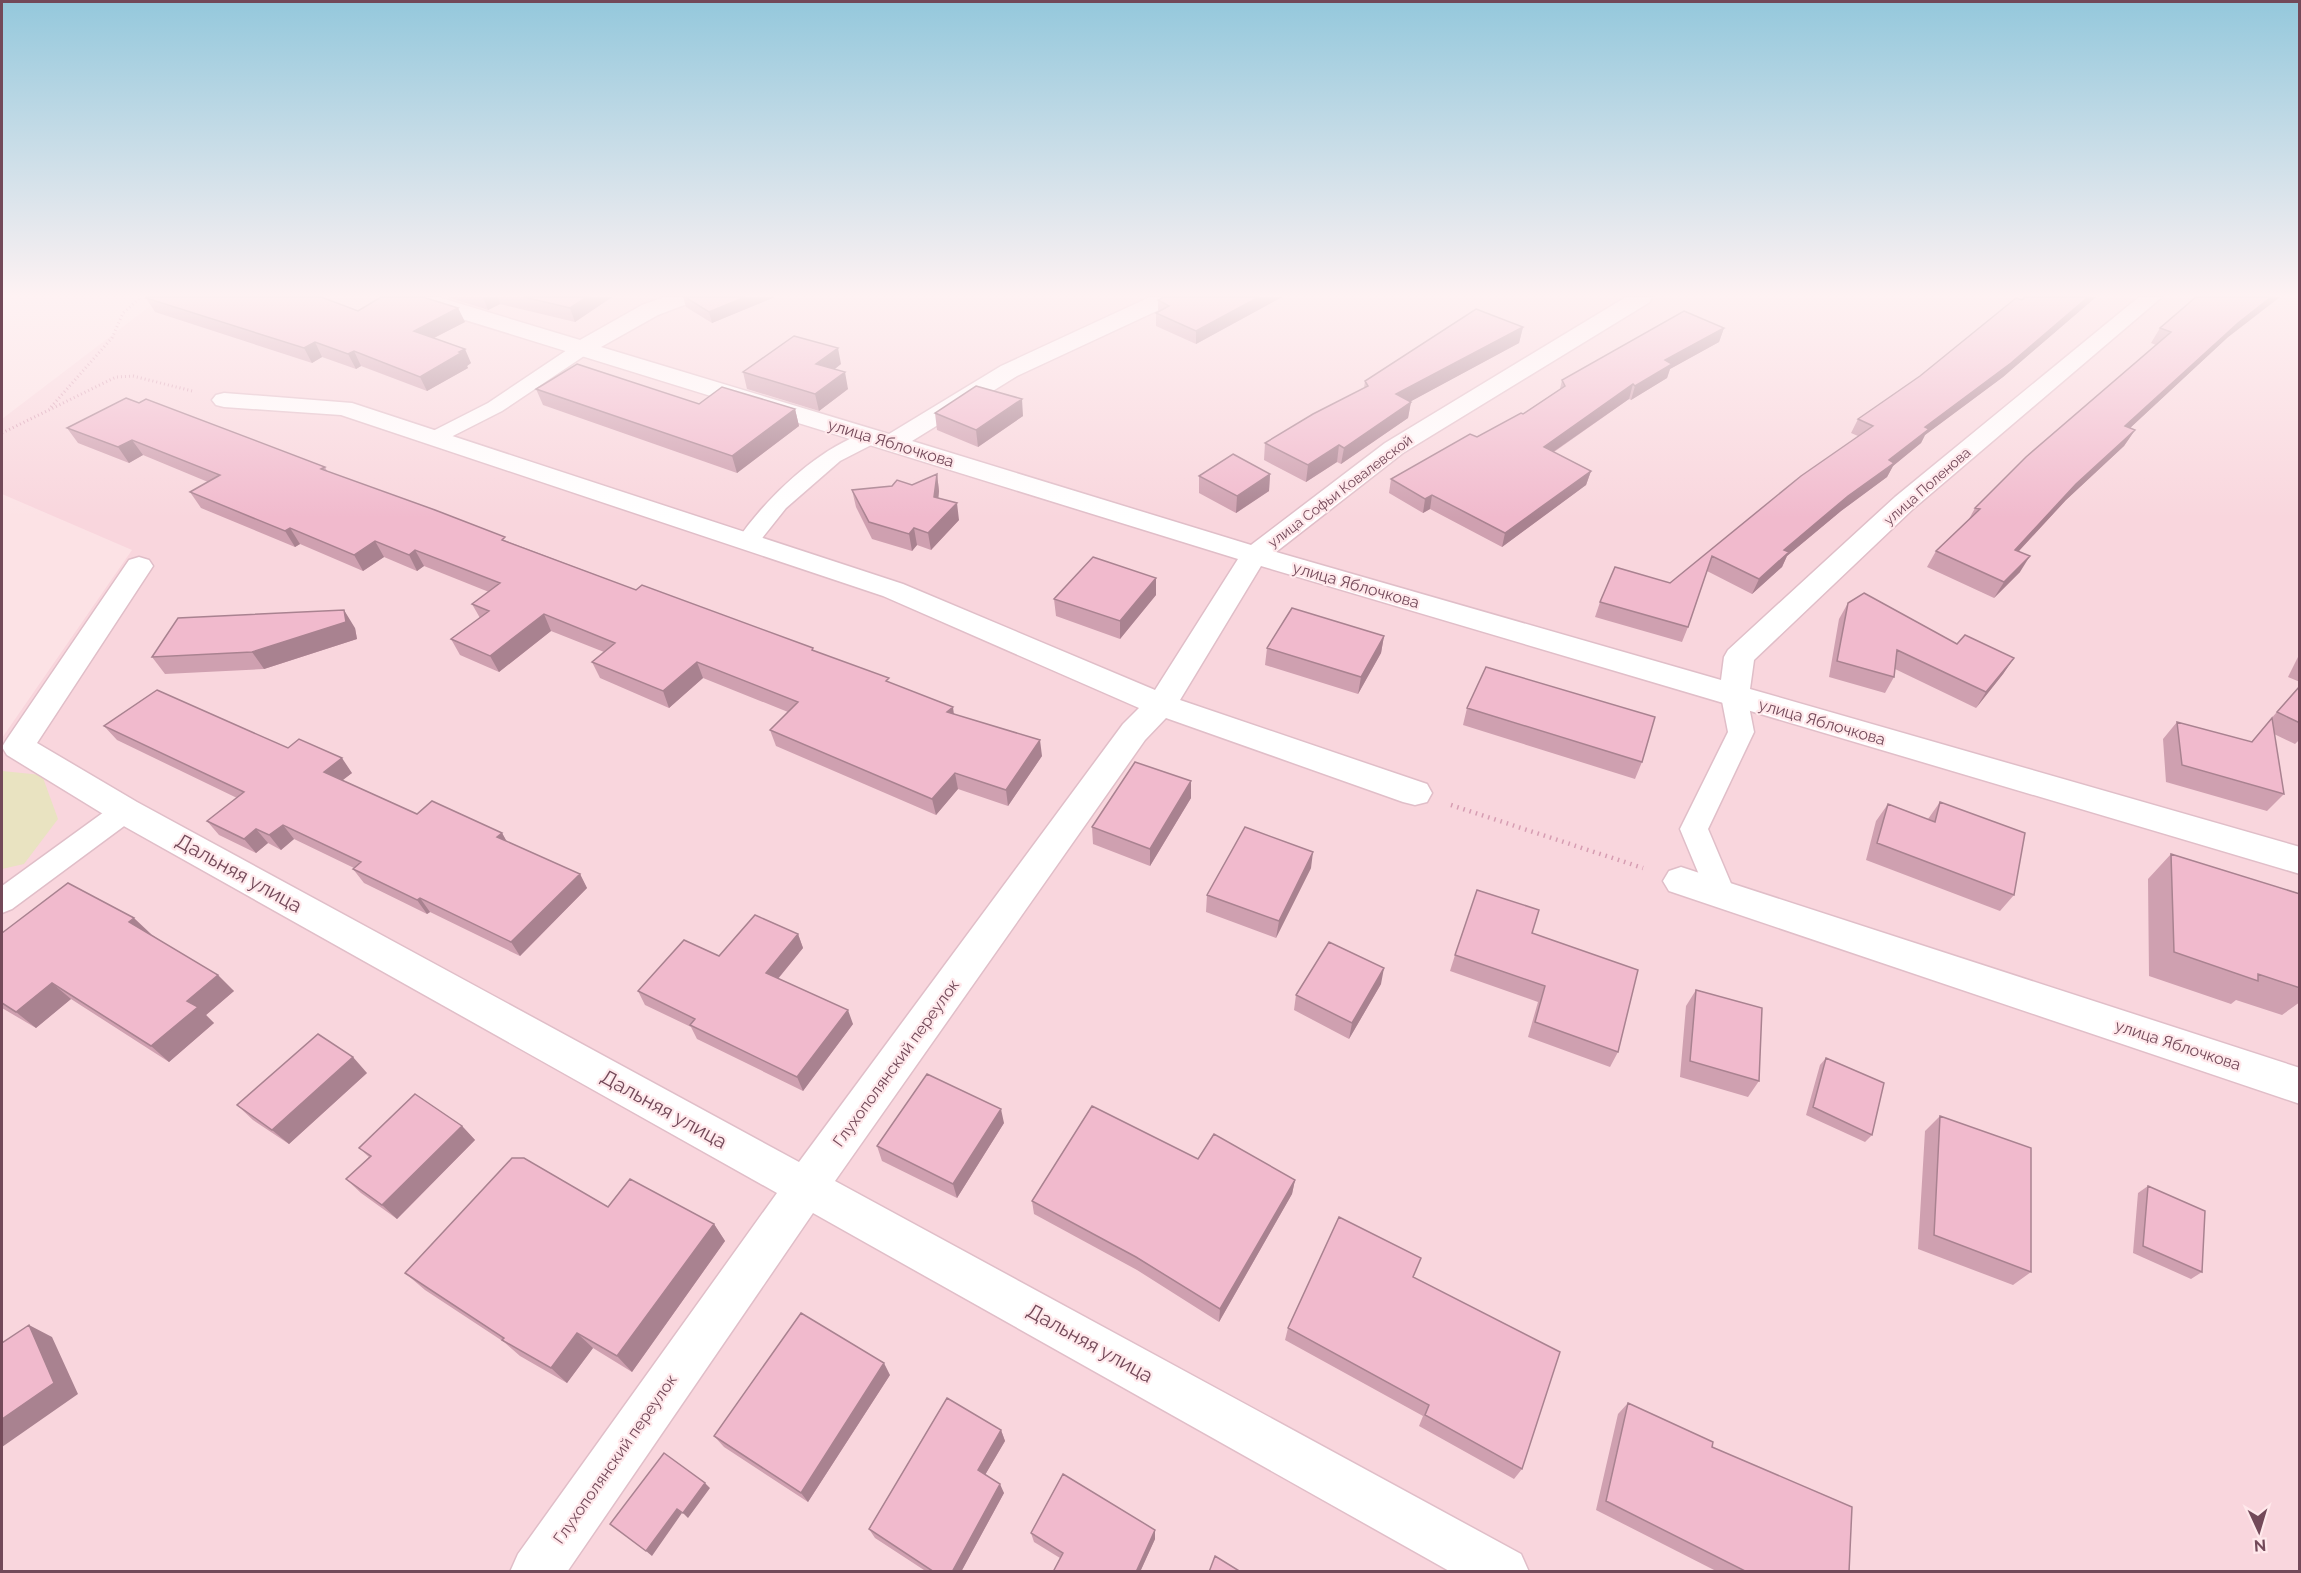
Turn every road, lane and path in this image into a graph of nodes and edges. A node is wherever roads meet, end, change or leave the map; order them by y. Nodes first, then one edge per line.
1 (83, 370) edge
2 (549, 370) edge
3 (655, 370) edge
4 (1008, 370) edge
5 (1521, 370) edge
6 (2064, 370) edge
7 (224, 400) joint
8 (48, 410) junction
9 (2, 433) edge
10 (434, 438) junction
11 (882, 440) junction
12 (747, 542) junction
13 (1255, 555) junction
14 (139, 566) dead end
15 (1734, 696) junction
16 (1161, 705) junction
17 (1415, 793) joint
18 (125, 810) junction
19 (2300, 861) edge
20 (1681, 881) joint
21 (1720, 893) junction
22 (2, 901) edge
23 (2300, 1086) edge
24 (806, 1187) junction
25 (536, 1572) edge
26 (1503, 1572) edge

1 - 8 path
2 - 10 lane
3 - 11 street, улица Яблочкова
4 - 11 street
5 - 13 street, улица Софьи Ковалевской
6 - 15 street, улица Поленова
7 - 8 path
7 - 10 street
8 - 9 path
10 - 12 street
11 - 12 lane
11 - 13 street, улица Яблочкова
12 - 16 street
13 - 15 street, улица Яблочкова
13 - 16 street, Глухополянский переулок
14 - 18 street, Дальняя улица
15 - 19 street, улица Яблочкова
15 - 21 lane
16 - 17 street
16 - 24 street, Глухополянский переулок
17 - 20 path
18 - 22 lane
18 - 24 street, Дальняя улица
20 - 21 street, улица Яблочкова
21 - 23 street, улица Яблочкова
24 - 25 street, Глухополянский переулок
24 - 26 street, Дальняя улица

